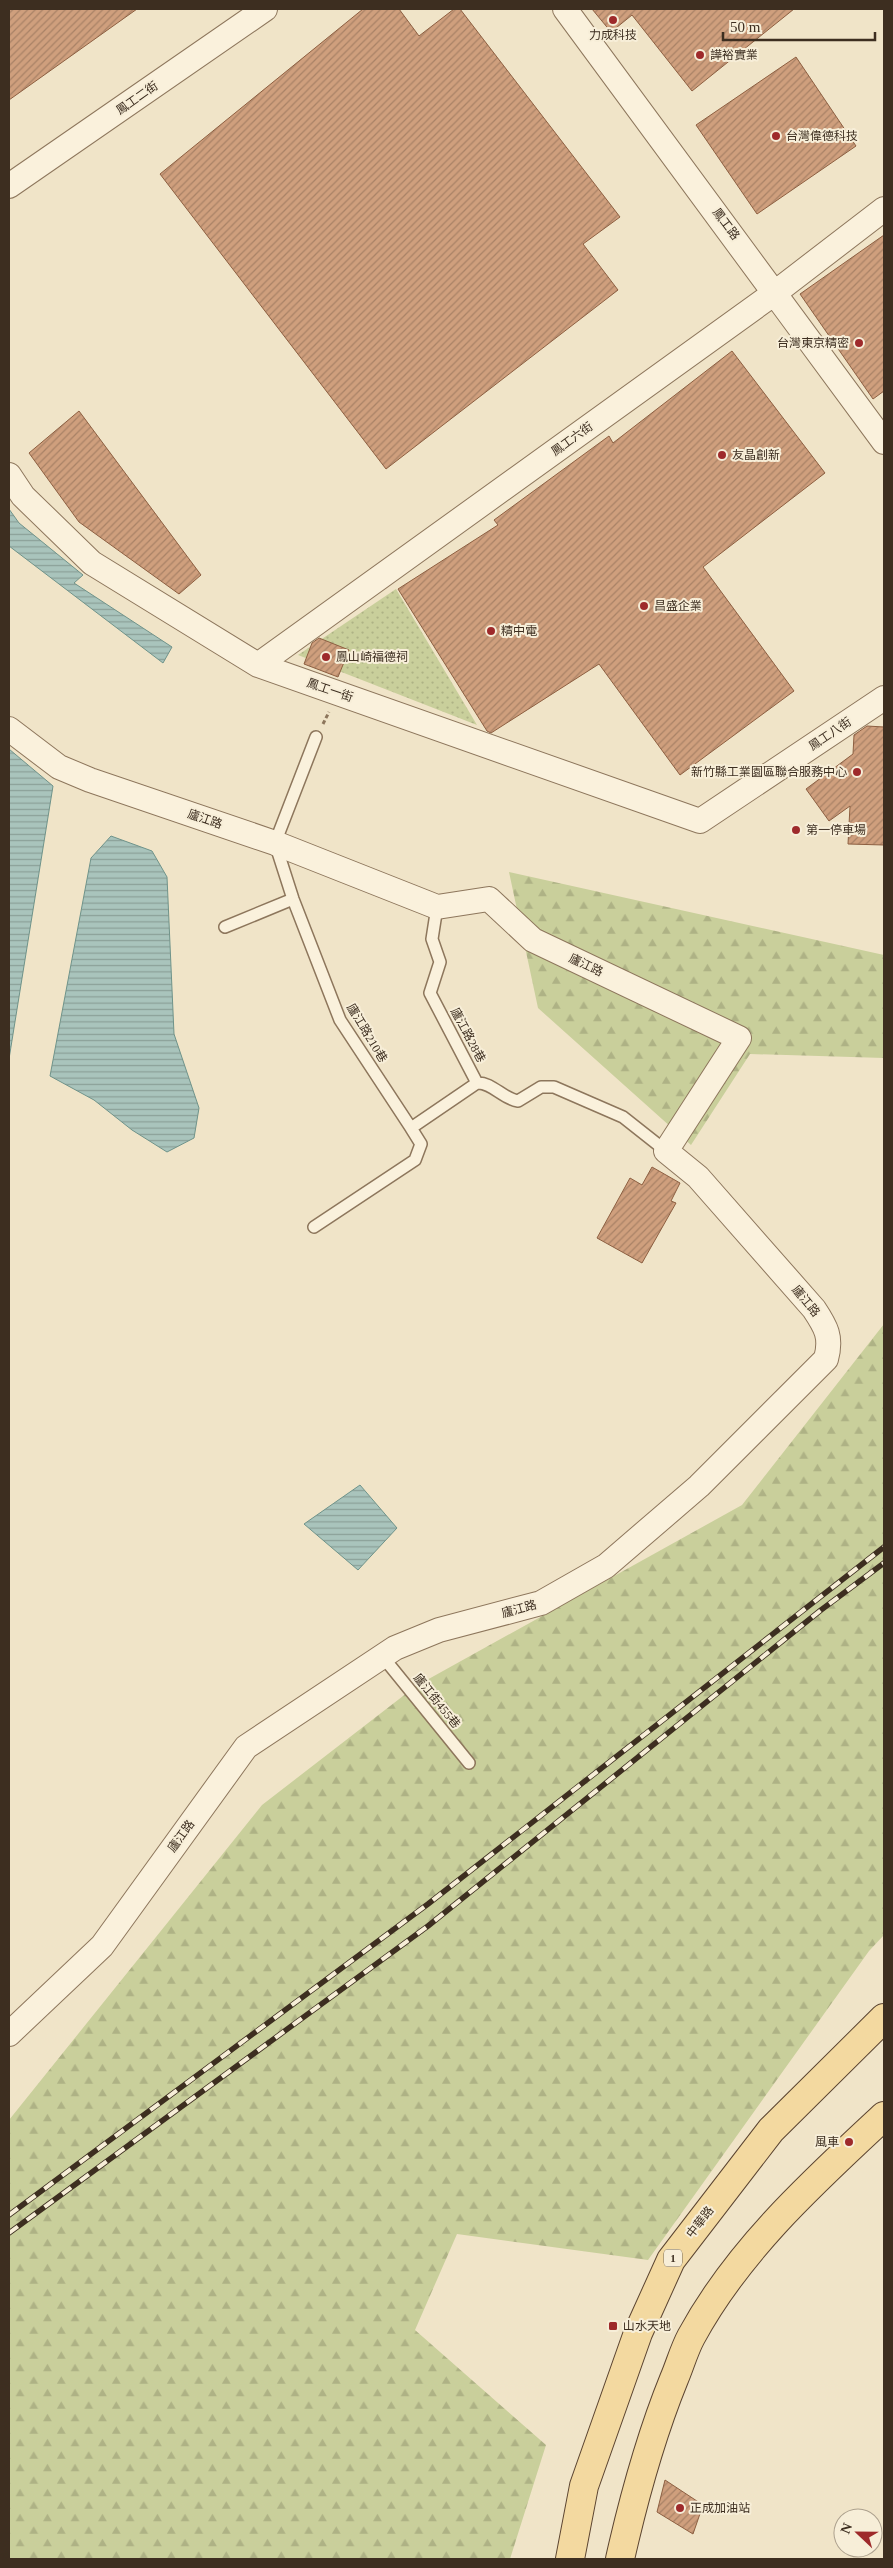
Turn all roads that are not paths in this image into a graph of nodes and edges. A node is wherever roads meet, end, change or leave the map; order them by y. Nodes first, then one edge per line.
1 (265, 9) edge
2 (565, 9) edge
3 (9, 186) edge
4 (884, 209) edge
5 (776, 292) junction
6 (884, 442) edge
7 (9, 475) edge
8 (258, 665) junction
9 (884, 698) edge
10 (9, 729) edge
11 (316, 737) road end
12 (700, 821) joint
13 (275, 843) junction
14 (293, 899) junction
15 (437, 907) junction
16 (225, 928) dead end
17 (477, 1083) junction
18 (411, 1128) junction
19 (666, 1151) junction
20 (314, 1227) dead end
21 (383, 1657) junction
22 (469, 1763) dead end
23 (884, 2018) edge
24 (9, 2034) edge
25 (884, 2116) edge
26 (570, 2559) edge
27 (620, 2559) edge

1 - 3 street, 鳳工二街
2 - 5 street, 鳳工路
4 - 5 street, 鳳工六街
5 - 6 street, 鳳工路
5 - 8 street, 鳳工六街
7 - 8 street, 鳳工一街
8 - 12 street, 鳳工一街
9 - 12 street, 鳳工八街
10 - 13 street, 廬江路
11 - 13 lane
13 - 14 lane, 廬江路210巷
13 - 15 street, 廬江路
14 - 16 lane
14 - 18 lane, 廬江路210巷
15 - 17 lane, 廬江路28巷
15 - 19 street, 廬江路
17 - 18 lane
17 - 19 lane, 廬江路28巷
18 - 20 lane, 廬江路210巷
19 - 21 street, 廬江路
21 - 22 lane, 廬江街455巷
21 - 24 street, 廬江路
23 - 26 main road, 中華路 / 1
25 - 27 main road

